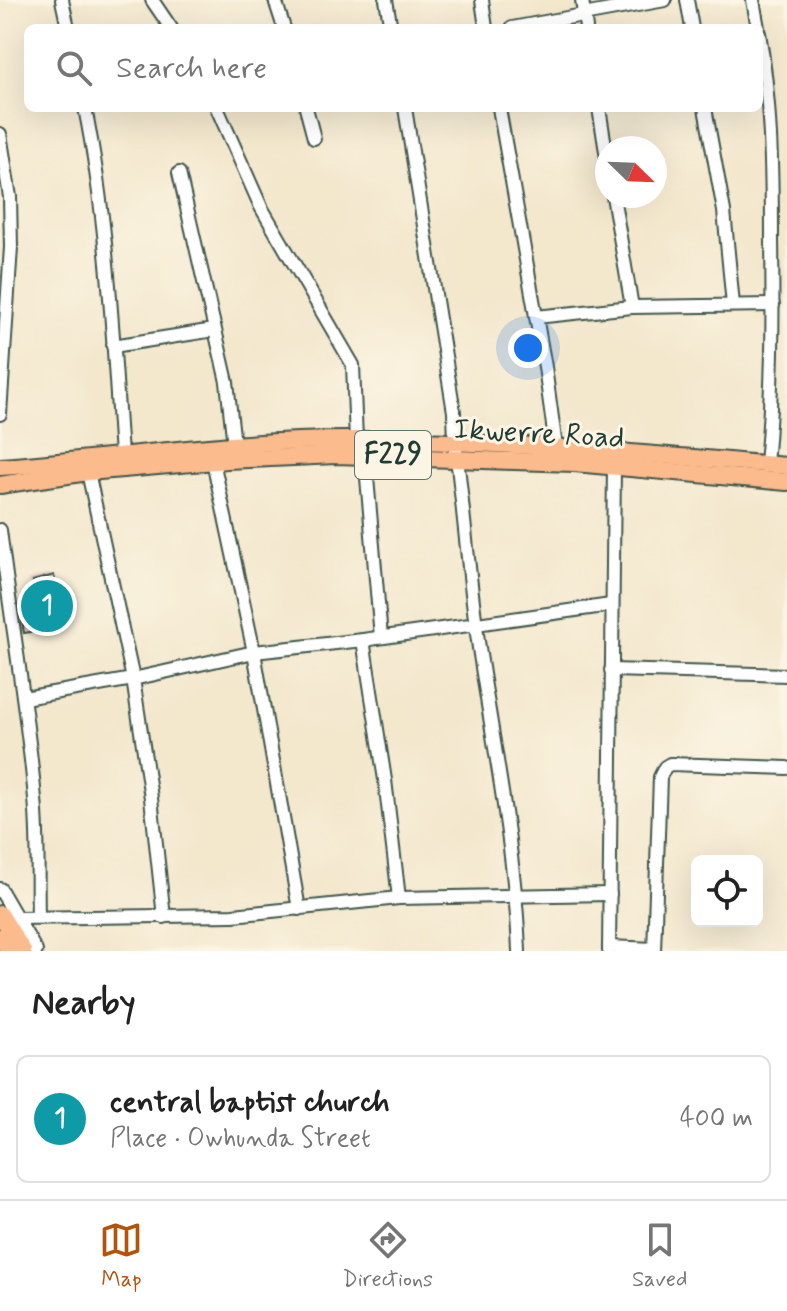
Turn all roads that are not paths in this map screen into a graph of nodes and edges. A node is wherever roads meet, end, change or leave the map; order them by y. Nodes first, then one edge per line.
1 (62, 0) edge
2 (152, 0) edge
3 (275, 0) edge
4 (386, 0) edge
5 (482, 0) edge
6 (582, 0) edge
7 (665, 0) edge
8 (687, 0) edge
9 (753, 0) edge
10 (585, 22) edge
11 (67, 24) edge
12 (168, 24) edge
13 (283, 24) edge
14 (390, 24) edge
15 (485, 24) edge
16 (561, 24) edge
17 (691, 24) edge
18 (758, 24) edge
19 (763, 63) edge
20 (86, 112) edge
21 (219, 112) edge
22 (307, 112) edge
23 (406, 112) edge
24 (500, 112) edge
25 (600, 112) edge
26 (706, 112) edge
27 (0, 134) edge
28 (603, 136) edge
29 (314, 138) dead end
30 (179, 173) dead end
31 (615, 208) edge
32 (733, 305) junction
33 (773, 305) junction
34 (632, 307) junction
35 (536, 317) junction
36 (214, 330) junction
37 (113, 346) junction
38 (0, 414) edge
39 (234, 445) junction
40 (556, 447) junction
41 (360, 448) junction
42 (456, 450) junction
43 (121, 455) junction
44 (213, 461) junction
45 (5, 463) edge
46 (766, 464) junction
47 (614, 466) junction
48 (787, 466) edge
49 (88, 472) junction
50 (787, 482) edge
51 (0, 485) edge
52 (0, 530) edge
53 (611, 605) junction
54 (476, 623) junction
55 (381, 637) junction
56 (363, 640) junction
57 (254, 652) junction
58 (611, 670) junction
59 (787, 675) edge
60 (133, 679) junction
61 (24, 698) junction
62 (787, 768) edge
63 (0, 889) edge
64 (610, 894) junction
65 (399, 898) junction
66 (515, 898) junction
67 (299, 909) junction
68 (8, 916) edge
69 (38, 917) junction
70 (164, 917) junction
71 (0, 937) edge
72 (609, 949) edge
73 (654, 950) edge
74 (9, 951) edge
75 (23, 951) edge
76 (36, 951) edge
77 (519, 951) edge

1 - 11 street
2 - 12 street
3 - 13 street
4 - 14 street
5 - 15 street
6 - 10 street
7 - 10 street
8 - 17 street
9 - 18 street
10 - 16 street
19 - 33 street
20 - 37 street
21 - 41 street
22 - 29 street
23 - 42 street
24 - 35 street
25 - 28 street
26 - 32 street
27 - 38 street
30 - 36 street
31 - 34 street
32 - 33 street
32 - 34 street
33 - 46 street
34 - 35 street
35 - 40 street
36 - 37 street
36 - 39 street
37 - 43 street
39 - 41 main road, Ikwerre Road / F229
39 - 43 main road, Ikwerre Road / F229
40 - 42 main road, Ikwerre Road / F229
40 - 46 main road, Ikwerre Road / F229
41 - 42 main road, Ikwerre Road / F229
41 - 44 main road, Ikwerre Road / F229
41 - 55 street
42 - 47 main road, Ikwerre Road / F229
42 - 54 street
43 - 45 main road, Ikwerre Road / F229
44 - 49 main road, Ikwerre Road / F229
44 - 57 street
46 - 48 main road, Ikwerre Road / F229
47 - 50 main road, Ikwerre Road / F229
47 - 53 street
49 - 51 main road, Ikwerre Road / F229
49 - 60 street
52 - 61 street
53 - 54 street
53 - 58 street
54 - 55 street
54 - 66 street
55 - 56 street
56 - 57 street
56 - 65 street
57 - 60 street
57 - 67 street
58 - 59 street
58 - 64 street
60 - 61 street
60 - 70 street
61 - 69 street
62 - 73 street
63 - 68 street
64 - 66 street
64 - 72 street
65 - 66 street
65 - 67 street
66 - 77 street
67 - 70 street
68 - 69 street
68 - 75 main road
68 - 76 street
69 - 70 street
71 - 74 main road
72 - 73 street

